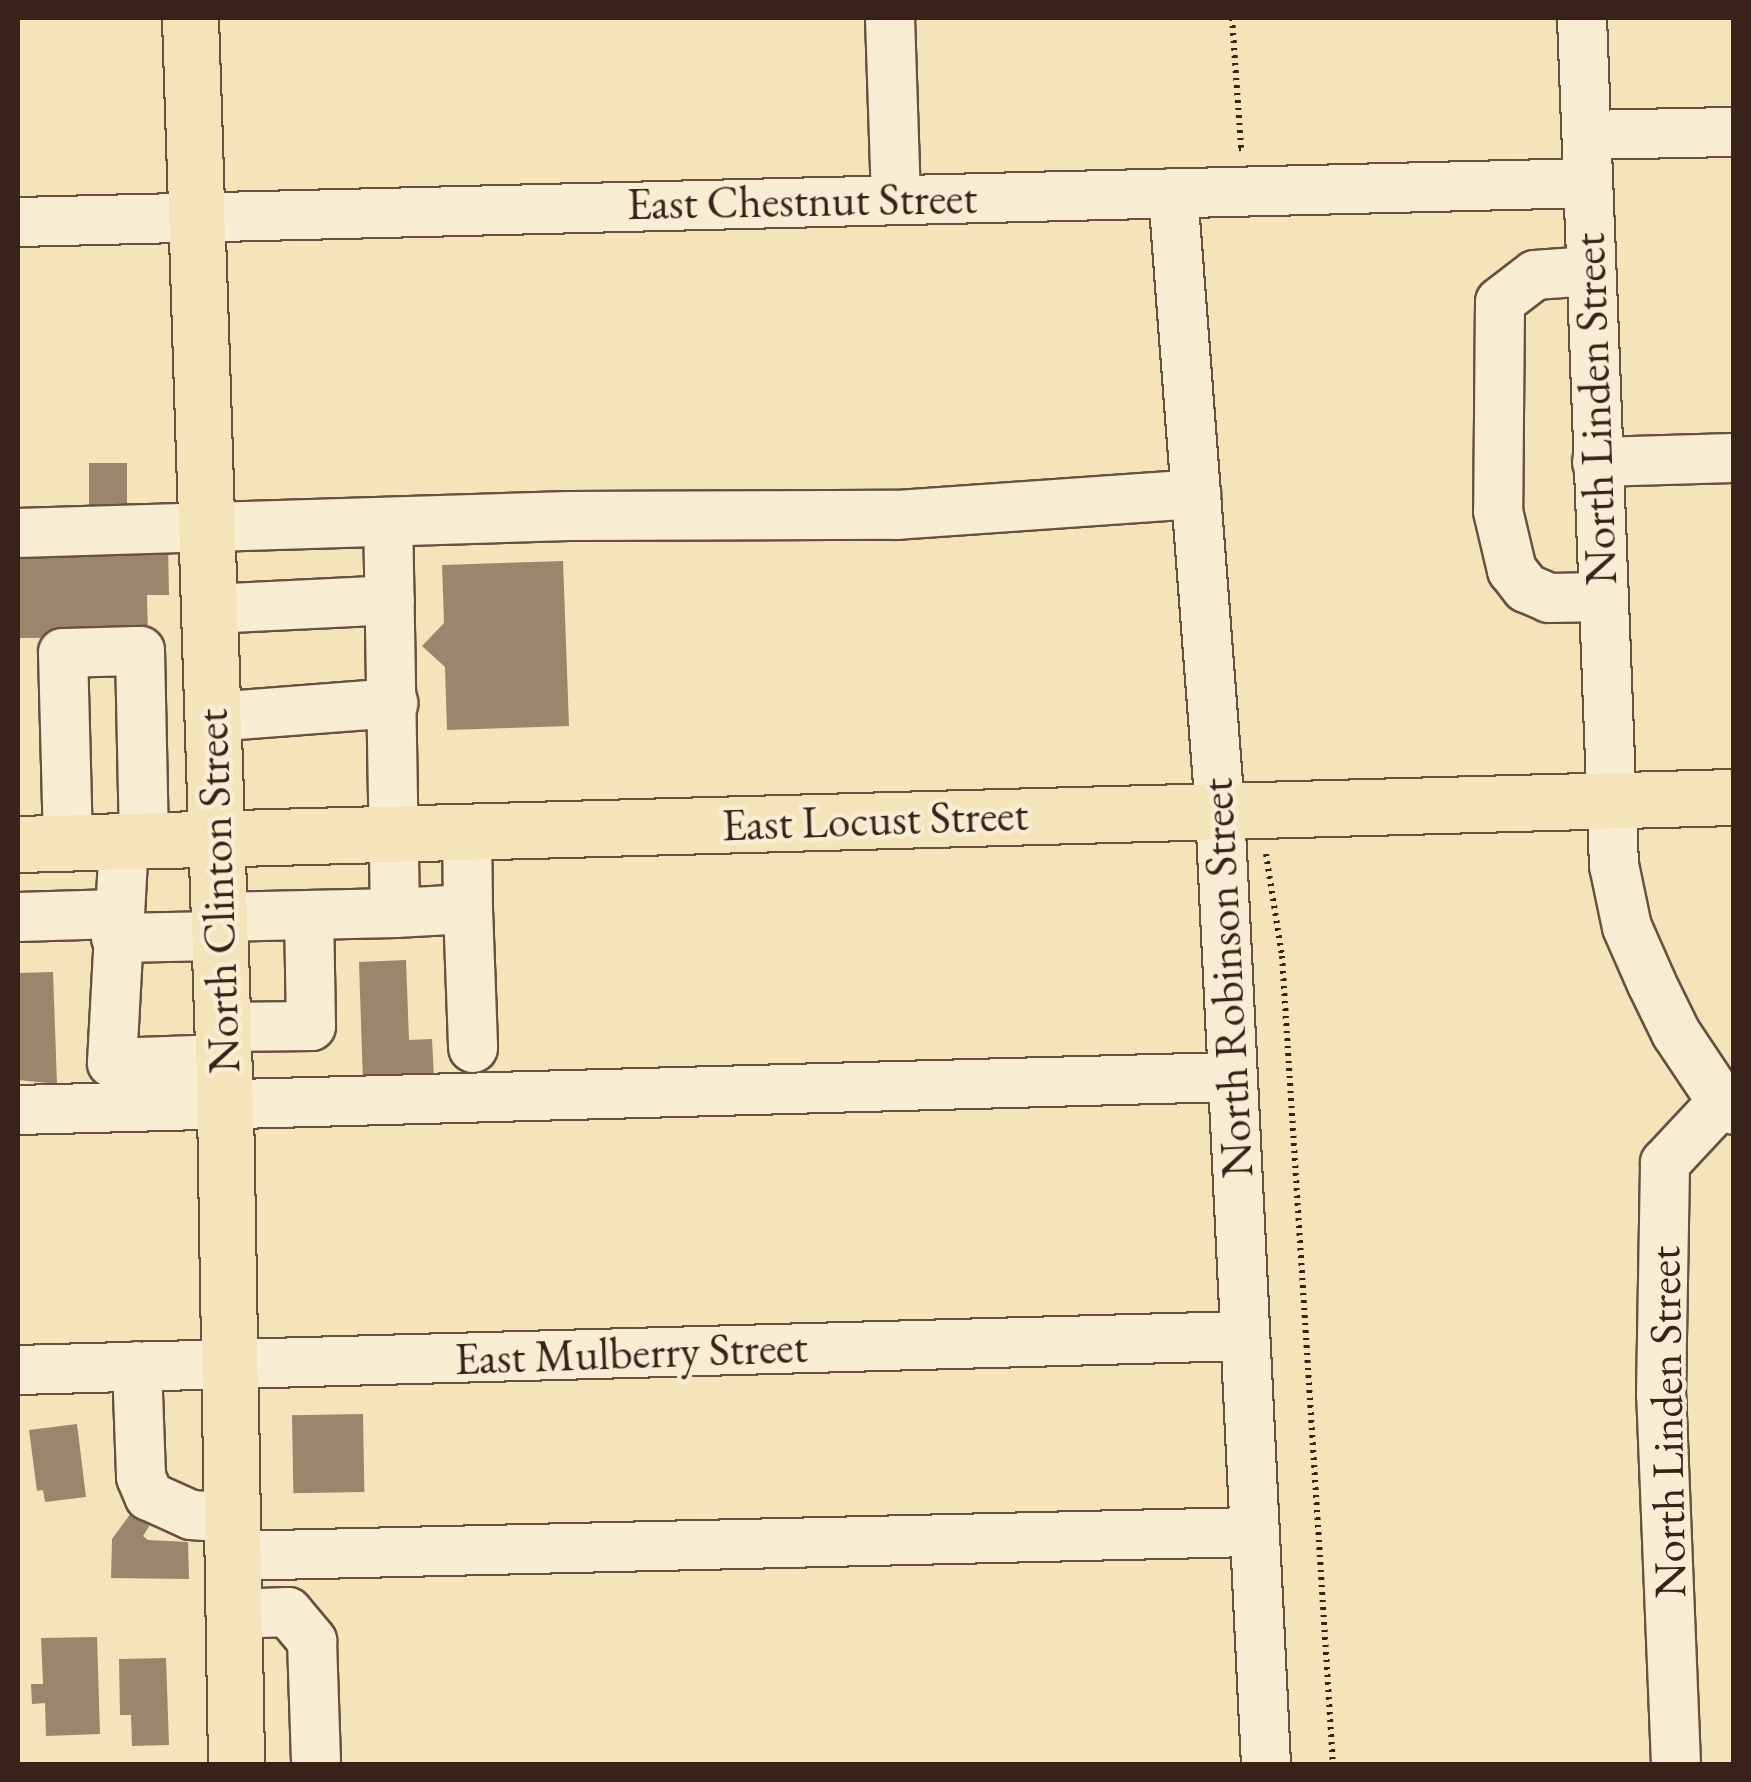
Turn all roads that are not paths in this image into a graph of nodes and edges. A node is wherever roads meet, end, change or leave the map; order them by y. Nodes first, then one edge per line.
1 (190, 18) edge
2 (890, 18) edge
3 (1582, 18) edge
4 (1734, 132) edge
5 (1587, 135) junction
6 (1586, 184) junction
7 (1194, 191) junction
8 (896, 199) junction
9 (196, 216) junction
10 (18, 222) edge
11 (1590, 271) junction
12 (1734, 458) edge
13 (1597, 462) junction
14 (1196, 494) junction
15 (388, 522) junction
16 (206, 528) junction
17 (18, 533) edge
18 (1602, 597) junction
19 (390, 600) junction
20 (209, 609) junction
21 (141, 669) junction
22 (211, 693) junction
23 (392, 703) junction
24 (1734, 796) edge
25 (1610, 800) junction
26 (1240, 809) junction
27 (467, 832) junction
28 (396, 834) junction
29 (216, 839) junction
30 (134, 841) junction
31 (43, 844) edge
32 (468, 909) junction
33 (395, 913) junction
34 (309, 915) junction
35 (18, 917) edge
36 (117, 926) junction
37 (219, 927) junction
38 (473, 1048) dead end
39 (224, 1064) junction
40 (1232, 1077) junction
41 (154, 1085) junction
42 (1728, 1106) edge
43 (18, 1110) edge
44 (1244, 1336) junction
45 (228, 1365) junction
46 (137, 1366) junction
47 (18, 1370) edge
48 (1254, 1532) junction
49 (231, 1537) junction
50 (233, 1614) junction
51 (236, 1764) edge
52 (316, 1764) edge
53 (1266, 1764) edge
54 (1676, 1764) edge

1 - 9 main road, North Clinton Street
2 - 8 street
3 - 5 street, North Linden Street
4 - 5 street
5 - 6 street, North Linden Street
6 - 7 street, East Chestnut Street
6 - 11 street, North Linden Street
7 - 8 street, East Chestnut Street
7 - 14 street, North Robinson Street
8 - 9 street, East Chestnut Street
9 - 10 street, East Chestnut Street
9 - 16 main road, North Clinton Street
11 - 13 street, North Linden Street
11 - 18 street
12 - 13 street
13 - 18 street, North Linden Street
14 - 15 street
14 - 26 street, North Robinson Street
15 - 16 street
15 - 19 street
16 - 17 street
16 - 20 main road, North Clinton Street
18 - 25 street, North Linden Street
19 - 20 street
19 - 23 street
20 - 22 main road, North Clinton Street
21 - 22 street
21 - 30 street
21 - 31 street
22 - 23 street
22 - 29 main road, North Clinton Street
23 - 28 street
24 - 25 main road, East Locust Street
25 - 26 main road, East Locust Street
25 - 42 street, North Linden Street
26 - 27 main road, East Locust Street
26 - 40 street, North Robinson Street
27 - 28 main road, East Locust Street
27 - 32 street
28 - 29 main road, East Locust Street
28 - 33 street
29 - 30 main road, East Locust Street
29 - 37 main road, North Clinton Street
30 - 31 main road, East Locust Street
30 - 36 street
32 - 33 street
32 - 38 street
33 - 34 street
34 - 37 street
34 - 39 street
35 - 36 street
36 - 37 street
36 - 41 street
37 - 39 main road, North Clinton Street
39 - 40 street
39 - 41 street
39 - 45 main road, North Clinton Street
40 - 44 street, North Robinson Street
41 - 43 street
42 - 54 street, North Linden Street
44 - 45 street, East Mulberry Street
44 - 48 street, North Robinson Street
45 - 46 street, East Mulberry Street
45 - 49 main road, North Clinton Street
46 - 47 street, East Mulberry Street
46 - 49 street
48 - 49 street
48 - 53 street, North Robinson Street
49 - 50 main road, North Clinton Street
50 - 51 main road, North Clinton Street
50 - 52 street

